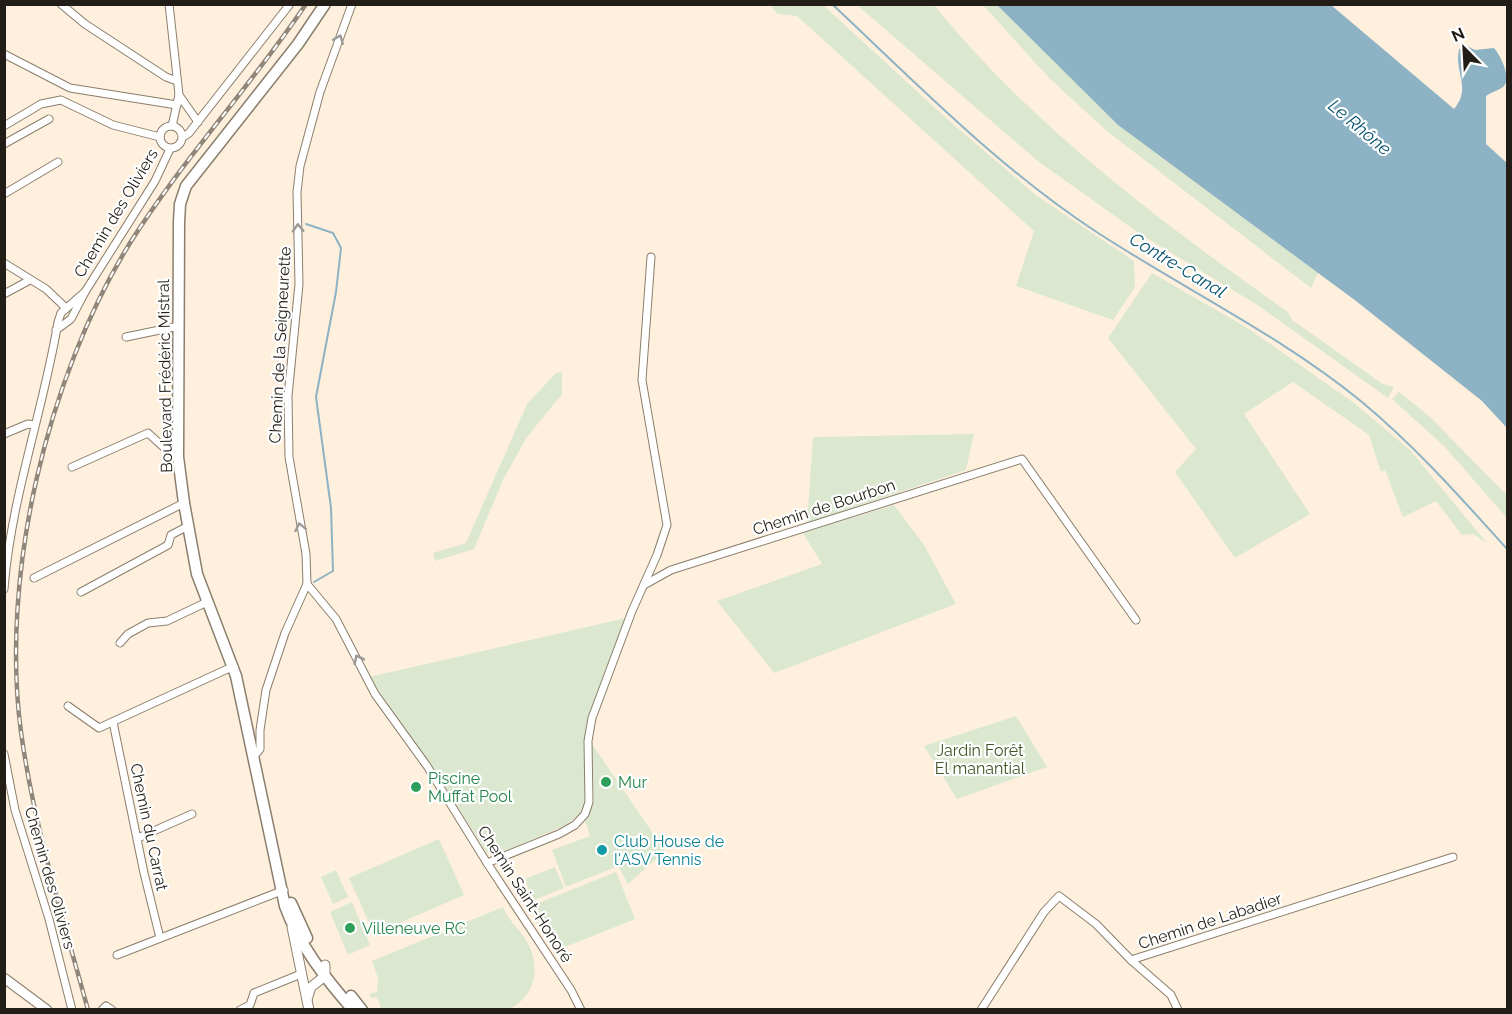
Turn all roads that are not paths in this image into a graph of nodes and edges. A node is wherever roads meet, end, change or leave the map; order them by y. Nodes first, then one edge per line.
1 (61, 4) edge
2 (169, 4) edge
3 (290, 4) edge
4 (325, 4) edge
5 (352, 4) edge
6 (4, 54) edge
7 (177, 81) junction
8 (179, 95) junction
9 (177, 105) junction
10 (49, 119) dead end
11 (198, 122) junction
12 (4, 126) edge
13 (172, 126) junction
14 (160, 137) junction
15 (183, 137) junction
16 (4, 144) edge
17 (170, 149) junction
18 (58, 162) dead end
19 (4, 194) edge
20 (651, 257) dead end
21 (4, 263) edge
22 (30, 279) junction
23 (85, 292) junction
24 (4, 294) edge
25 (66, 308) junction
26 (179, 326) junction
27 (56, 330) junction
28 (126, 337) dead end
29 (34, 425) junction
30 (4, 434) edge
31 (178, 457) junction
32 (72, 467) dead end
33 (184, 503) junction
34 (188, 526) junction
35 (34, 578) dead end
36 (307, 584) junction
37 (643, 586) junction
38 (4, 589) edge
39 (81, 592) dead end
40 (207, 602) junction
41 (1136, 620) dead end
42 (120, 643) dead end
43 (234, 666) junction
44 (69, 706) dead end
45 (113, 722) junction
46 (4, 754) edge
47 (255, 754) junction
48 (192, 814) dead end
49 (138, 838) junction
50 (1453, 857) dead end
51 (487, 863) junction
52 (284, 890) junction
53 (291, 922) junction
54 (160, 938) junction
55 (117, 955) dead end
56 (1131, 960) junction
57 (314, 961) junction
58 (326, 971) junction
59 (300, 973) junction
60 (4, 978) edge
61 (35, 998) junction
62 (308, 1005) edge
63 (40, 1010) edge
64 (47, 1010) edge
65 (72, 1010) edge
66 (102, 1010) edge
67 (112, 1010) edge
68 (240, 1010) edge
69 (353, 1010) edge
70 (362, 1010) edge
71 (581, 1010) edge
72 (981, 1010) edge
73 (1178, 1010) edge

1 - 7 street
2 - 7 street
3 - 11 street
4 - 26 main road, Boulevard Frédéric Mistral
36 -> 5 street, Chemin de la Seigneurette
6 - 9 street
7 - 8 street
8 - 9 street
8 - 11 street
9 - 13 street
10 - 16 street
11 - 15 street
12 - 14 street
13 - 14 street
13 - 15 street
14 - 17 street
15 - 17 street
17 - 23 street, Chemin des Oliviers
18 - 19 street
20 - 37 street
21 - 22 street
22 - 24 street
22 - 25 street
23 - 25 street, Chemin des Oliviers
23 - 27 street, Chemin des Oliviers
25 - 27 street, Chemin des Oliviers
26 - 28 street
26 - 31 main road, Boulevard Frédéric Mistral
27 - 29 street, Chemin des Oliviers
29 - 30 street
29 - 38 street, Chemin des Oliviers
31 - 32 street
31 - 33 main road, Boulevard Frédéric Mistral
33 - 34 main road, Boulevard Frédéric Mistral
33 - 35 street
34 - 39 street
34 - 40 main road, Boulevard Frédéric Mistral
36 - 47 street, Chemin de la Seigneurette
51 -> 36 street, Chemin Saint-Honoré
37 - 41 street, Chemin de Bourbon
37 - 51 street
40 - 42 street
40 - 43 main road, Boulevard Frédéric Mistral
43 - 45 street
43 - 47 main road, Boulevard Frédéric Mistral
44 - 45 street
45 - 49 street, Chemin du Carrat
46 - 65 street, Chemin des Oliviers
47 - 52 main road, Boulevard Frédéric Mistral
48 - 49 street
49 - 54 street, Chemin du Carrat
50 - 56 street, Chemin de Labadier
51 - 71 street, Chemin Saint-Honoré
52 - 53 main road, Boulevard Frédéric Mistral
52 - 54 street
52 - 58 main road, Boulevard Frédéric Mistral
53 - 57 main road, Boulevard Frédéric Mistral
53 - 59 street, Boulevard Frédéric Mistral
54 - 55 street
56 - 72 street, Chemin de Labadier
56 - 73 street
57 - 58 main road, Boulevard Frédéric Mistral
57 - 59 street
58 - 62 street, Boulevard Frédéric Mistral
58 - 69 main road
58 - 70 main road
59 - 62 street, Boulevard Frédéric Mistral
59 - 68 street
60 - 61 street
61 - 63 street
61 - 64 street
66 - 67 street

